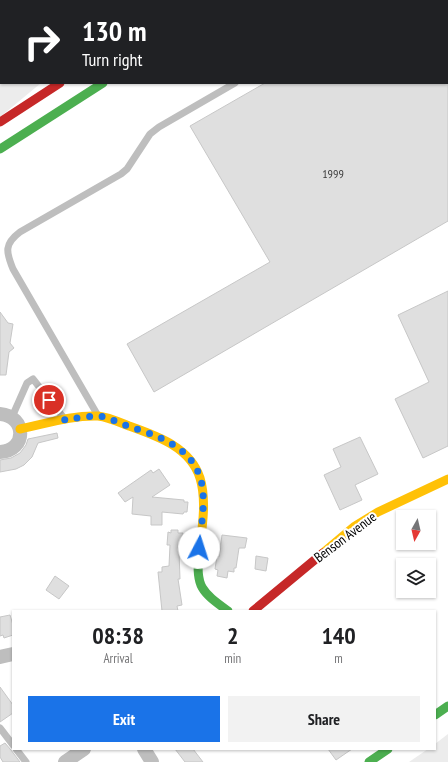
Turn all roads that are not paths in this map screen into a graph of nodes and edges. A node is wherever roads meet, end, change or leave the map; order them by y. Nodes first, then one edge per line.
1 (58, 84) edge
2 (101, 84) edge
3 (233, 84) edge
4 (0, 122) edge
5 (0, 149) edge
6 (6, 416) edge
7 (98, 416) junction
8 (65, 420) junction
9 (20, 429) junction
10 (0, 452) edge
11 (448, 478) edge
12 (227, 610) edge
13 (254, 610) edge
14 (12, 654) edge
15 (0, 657) edge
16 (448, 706) edge
17 (436, 714) edge
18 (0, 728) edge
19 (12, 744) edge
20 (17, 750) edge
21 (83, 750) edge
22 (145, 750) edge
23 (387, 750) edge
24 (26, 762) edge
25 (65, 762) edge
26 (152, 762) edge
27 (369, 762) edge

1 - 4 main road
2 - 5 main road
3 - 7 lane
6 - 8 lane
6 - 9 street
7 - 8 main road
7 - 12 main road
8 - 9 main road
9 - 10 street
11 - 13 main road, Benson Avenue
14 - 15 street
16 - 17 main road
18 - 19 lane
20 - 24 lane
21 - 25 street
22 - 26 street
23 - 27 main road

